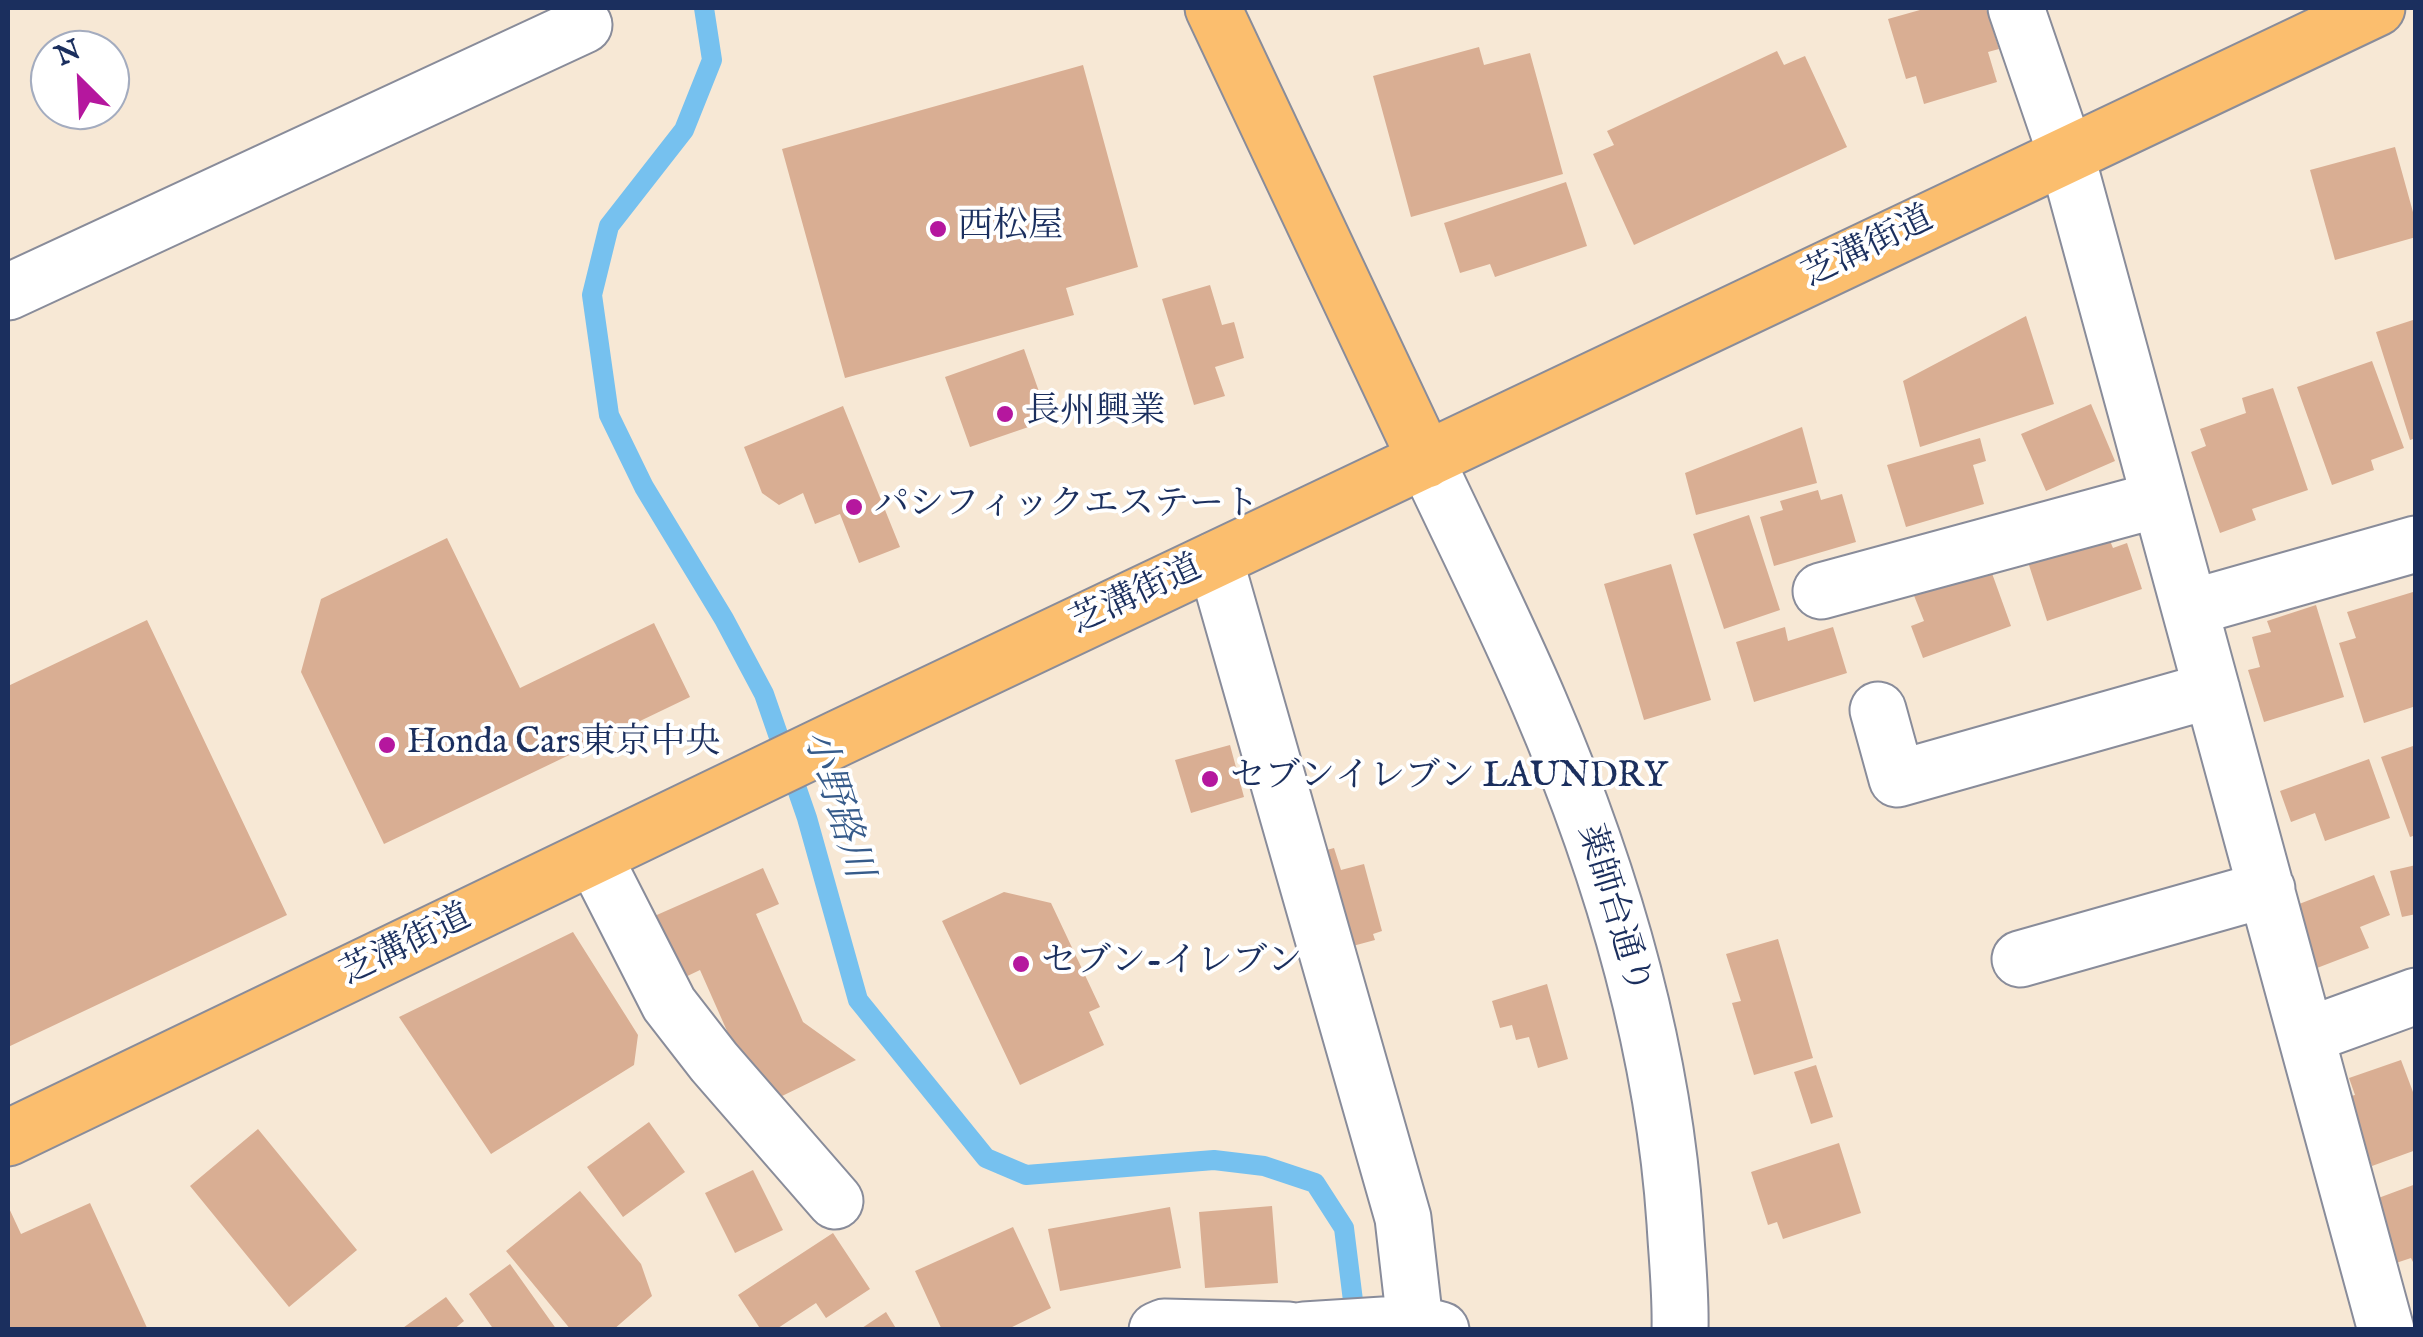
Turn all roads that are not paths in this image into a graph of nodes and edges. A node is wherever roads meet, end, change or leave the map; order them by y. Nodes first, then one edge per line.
1 (1213, 8) edge
2 (2016, 8) edge
3 (2377, 8) edge
4 (584, 26) dead end
5 (2066, 154) junction
6 (8, 292) edge
7 (1426, 460) junction
8 (2160, 499) junction
9 (2416, 544) edge
10 (1216, 560) junction
11 (1821, 591) dead end
12 (2190, 608) junction
13 (2212, 690) junction
14 (1878, 710) dead end
15 (594, 858) junction
16 (2267, 890) junction
17 (2020, 959) dead end
18 (2416, 996) edge
19 (2306, 1036) junction
20 (8, 1138) edge
21 (835, 1201) dead end
22 (1410, 1327) edge
23 (1157, 1330) edge
24 (1289, 1330) edge
25 (1304, 1330) edge
26 (1680, 1330) edge
27 (2386, 1330) edge

1 - 7 main road
2 - 5 street
3 - 5 main road, 芝溝街道
4 - 6 street
5 - 7 main road, 芝溝街道
5 - 8 street
7 - 10 main road, 芝溝街道
7 - 26 street, 薬師台通り
8 - 11 street
8 - 12 street
9 - 12 street
10 - 15 main road, 芝溝街道
10 - 22 street
12 - 13 street
13 - 14 street
13 - 16 street
15 - 20 main road, 芝溝街道
15 - 21 street
16 - 17 street
16 - 19 street
18 - 19 street
19 - 27 street
22 - 25 street
23 - 24 street

